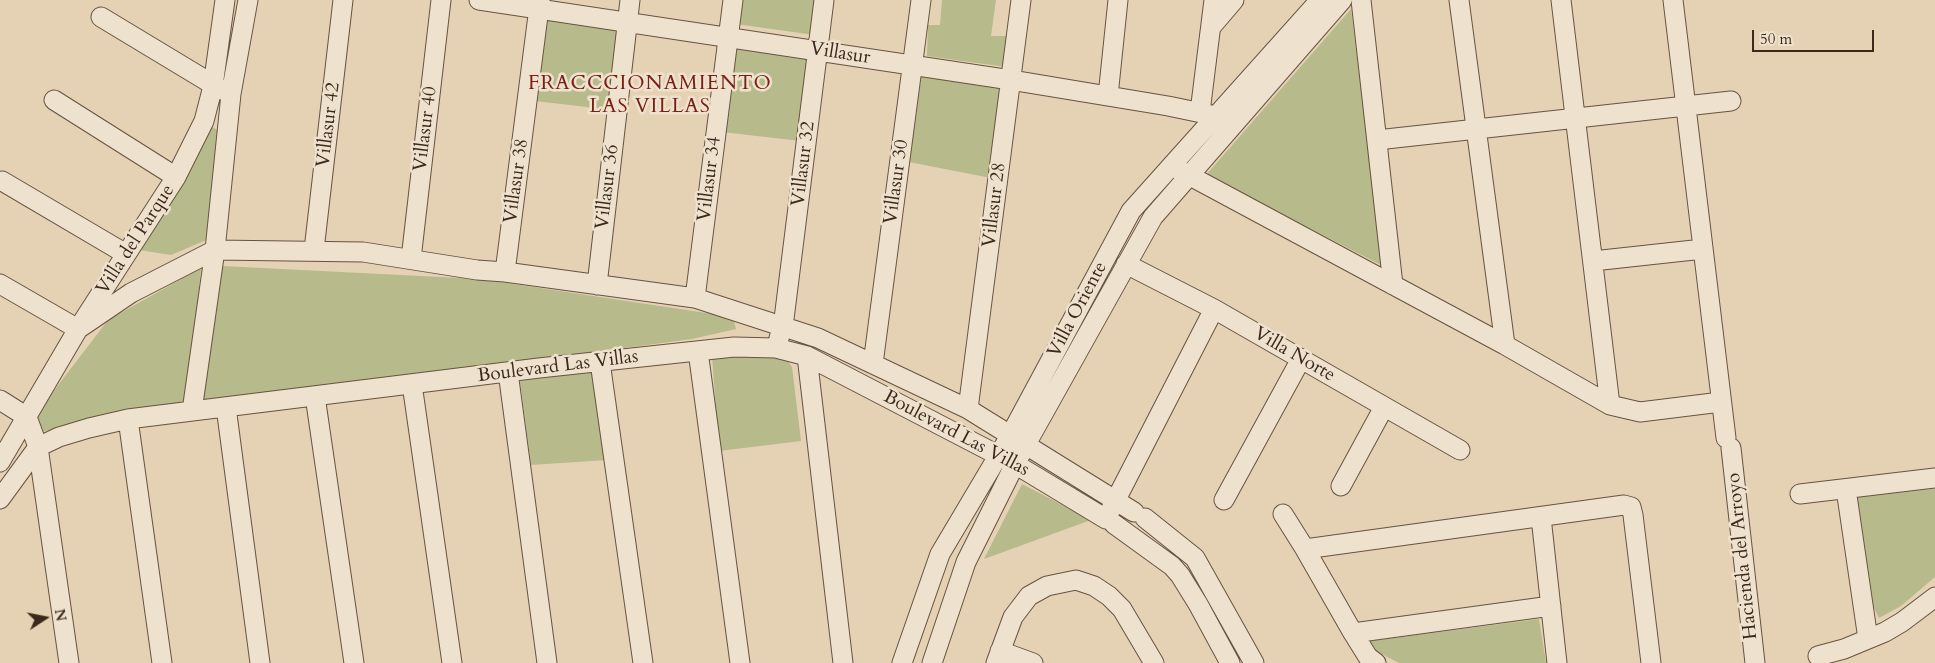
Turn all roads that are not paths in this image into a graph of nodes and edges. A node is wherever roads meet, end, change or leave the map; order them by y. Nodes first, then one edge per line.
1 (225, 0) edge
2 (248, 0) edge
3 (343, 0) edge
4 (441, 0) edge
5 (479, 0) edge
6 (630, 0) edge
7 (733, 0) edge
8 (824, 0) edge
9 (921, 0) edge
10 (1021, 0) edge
11 (1118, 0) edge
12 (1214, 0) edge
13 (1234, 0) edge
14 (1320, 0) edge
15 (1342, 0) edge
16 (1361, 0) edge
17 (1459, 0) edge
18 (1561, 0) edge
19 (1673, 0) edge
20 (539, 4) edge
21 (101, 17) dead end
22 (627, 22) junction
23 (1211, 27) junction
24 (728, 38) junction
25 (818, 51) junction
26 (913, 65) junction
27 (1011, 80) junction
28 (222, 90) junction
29 (1108, 96) junction
30 (54, 100) dead end
31 (1731, 101) dead end
32 (1686, 106) junction
33 (1208, 114) junction
34 (1576, 118) junction
35 (1476, 129) junction
36 (1377, 140) junction
37 (1171, 166) junction
38 (1190, 175) junction
39 (176, 177) junction
40 (2, 182) dead end
41 (1703, 249) junction
42 (215, 250) junction
43 (314, 250) junction
44 (126, 254) junction
45 (411, 259) junction
46 (1593, 261) junction
47 (1126, 264) junction
48 (505, 272) junction
49 (0, 284) edge
50 (597, 285) junction
51 (1393, 285) junction
52 (695, 298) junction
53 (1214, 309) junction
54 (783, 327) junction
55 (78, 328) junction
56 (1505, 345) junction
57 (776, 348) junction
58 (698, 351) junction
59 (807, 356) junction
60 (1301, 359) junction
61 (600, 362) junction
62 (873, 364) junction
63 (508, 372) junction
64 (412, 384) junction
65 (315, 396) junction
66 (0, 400) edge
67 (1721, 402) junction
68 (1610, 405) junction
69 (226, 407) junction
70 (1384, 407) junction
71 (968, 409) junction
72 (192, 411) junction
73 (27, 417) junction
74 (128, 419) junction
75 (1010, 436) junction
76 (1026, 445) junction
77 (38, 447) junction
78 (1460, 450) dead end
79 (1006, 459) junction
80 (0, 462) edge
81 (1935, 478) edge
82 (1341, 486) dead end
83 (1846, 489) junction
84 (1800, 494) dead end
85 (0, 499) edge
86 (1224, 500) dead end
87 (1116, 501) junction
88 (1283, 514) dead end
89 (1541, 517) junction
90 (1110, 522) junction
91 (1171, 537) junction
92 (1305, 549) junction
93 (1152, 551) junction
94 (1935, 597) edge
95 (1551, 606) junction
96 (1353, 633) junction
97 (1868, 640) junction
98 (1818, 656) dead end
99 (998, 657) edge
100 (69, 663) edge
101 (162, 663) edge
102 (260, 663) edge
103 (354, 663) edge
104 (452, 663) edge
105 (547, 663) edge
106 (643, 663) edge
107 (740, 663) edge
108 (843, 663) edge
109 (902, 663) edge
110 (932, 663) edge
111 (1033, 663) edge
112 (1154, 663) edge
113 (1230, 663) edge
114 (1254, 663) edge
115 (1376, 663) edge
116 (1557, 663) edge
117 (1651, 663) edge
118 (1755, 663) edge

1 - 28 street, Villa del Parque
2 - 28 street, Villa del Parque
3 - 43 street, Villasur 42
4 - 45 street, Villasur 40
5 - 20 street, Villasur
6 - 22 street, Villasur 36
7 - 24 street, Villasur 34
8 - 25 street, Villasur 32
9 - 26 street, Villasur 30
10 - 27 street, Villasur 28
11 - 29 street
12 - 23 street
13 - 23 street
14 - 33 street, Villa Oriente
15 - 38 street, Villa Oriente
16 - 36 street
17 - 35 street
18 - 34 street
19 - 32 street, Hacienda del Arroyo
20 - 22 street, Villasur
20 - 48 street, Villasur 38
21 - 28 street
22 - 24 street, Villasur
22 - 50 street, Villasur 36
23 - 33 street
24 - 25 street, Villasur
24 - 52 street, Villasur 34
25 - 26 street, Villasur
25 - 54 street, Villasur 32
26 - 27 street, Villasur
26 - 62 street, Villasur 30
27 - 29 street, Villasur
27 - 71 street, Villasur 28
28 - 39 street, Villa del Parque
28 - 42 street, Villa del Parque
29 - 33 street, Villasur
30 - 39 street
31 - 32 street
32 - 34 street
32 - 41 street, Hacienda del Arroyo
33 - 37 street, Villa Oriente
34 - 35 street
34 - 46 street
35 - 36 street
35 - 56 street
36 - 51 street
37 - 38 street
37 - 75 street, Villa Oriente
38 - 47 street, Villa Oriente
38 - 51 street
39 - 44 street, Villa del Parque
40 - 44 street
41 - 46 street
41 - 67 street, Hacienda del Arroyo
42 - 43 street, Boulevard Las Villas
42 - 55 street, Boulevard Las Villas
42 - 72 street, Villa del Parque
43 - 45 street, Boulevard Las Villas
44 - 55 street, Villa del Parque
45 - 48 street, Boulevard Las Villas
46 - 68 street
47 - 53 street, Villa Norte
47 - 76 street, Villa Oriente
48 - 50 street, Boulevard Las Villas
49 - 55 street
50 - 52 street, Boulevard Las Villas
51 - 56 street
52 - 54 street, Boulevard Las Villas
53 - 60 street, Villa Norte
53 - 87 street
54 - 57 street, Villasur 32
54 - 62 street, Boulevard Las Villas
55 - 73 street, Villa del Parque
56 - 68 street
57 - 58 street, Boulevard Las Villas
57 - 59 street, Boulevard Las Villas
58 - 61 street, Boulevard Las Villas
58 - 107 street
59 - 79 street, Boulevard Las Villas
59 - 108 street
60 - 70 street, Villa Norte
60 - 86 street
61 - 63 street, Boulevard Las Villas
61 - 106 street
62 - 71 street, Boulevard Las Villas
63 - 64 street, Boulevard Las Villas
63 - 105 street
64 - 65 street, Boulevard Las Villas
64 - 104 street
65 - 69 street, Boulevard Las Villas
65 - 103 street
66 - 73 street
67 - 68 street
67 - 118 street, Hacienda del Arroyo
69 - 72 street, Boulevard Las Villas
69 - 102 street
70 - 78 street, Villa Norte
70 - 82 street
71 - 75 street, Boulevard Las Villas
72 - 74 street, Boulevard Las Villas
73 - 77 street
73 - 80 street, Villa del Parque
74 - 77 street, Boulevard Las Villas
74 - 101 street
75 - 76 street, Boulevard Las Villas
75 - 79 street, Villa Oriente
76 - 79 street, Villa Oriente
76 - 87 street, Boulevard Las Villas
77 - 85 street, Boulevard Las Villas
77 - 100 street
79 - 90 street, Boulevard Las Villas
79 - 109 street, Villa Oriente
79 - 110 street, Villa Oriente
81 - 83 street
83 - 84 street
83 - 97 street
87 - 90 street
87 - 91 street, Boulevard Las Villas
88 - 92 street
89 - 92 street
89 - 95 street
89 - 117 street
90 - 93 street, Boulevard Las Villas
91 - 93 street
91 - 114 street, Boulevard Las Villas
92 - 96 street
93 - 113 street, Boulevard Las Villas
94 - 97 street
95 - 96 street
95 - 116 street
96 - 115 street
97 - 98 street
99 - 111 street
99 - 112 street

